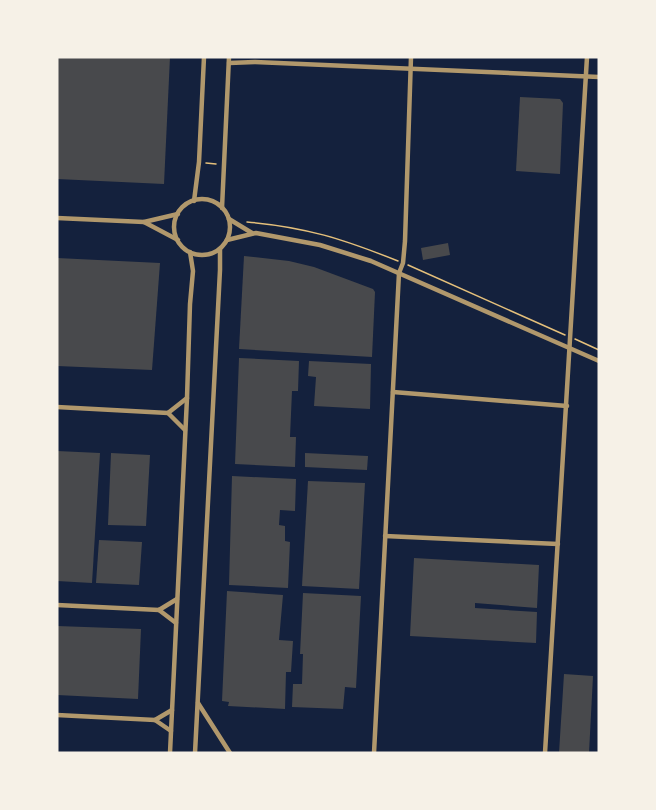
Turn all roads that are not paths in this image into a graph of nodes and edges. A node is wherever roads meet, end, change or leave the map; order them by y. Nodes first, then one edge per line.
1 (204, 57) edge
2 (411, 57) edge
3 (587, 57) edge
4 (229, 60) edge
5 (410, 69) junction
6 (586, 76) junction
7 (599, 77) edge
8 (194, 201) junction
9 (222, 208) junction
10 (178, 214) junction
11 (57, 218) edge
12 (228, 219) junction
13 (144, 222) junction
14 (252, 233) junction
15 (178, 240) junction
16 (227, 240) junction
17 (220, 249) junction
18 (190, 252) junction
19 (399, 273) junction
20 (570, 348) junction
21 (599, 361) edge
22 (393, 392) junction
23 (187, 398) junction
24 (567, 406) junction
25 (57, 407) edge
26 (168, 413) junction
27 (185, 430) junction
28 (385, 536) junction
29 (558, 544) junction
30 (177, 599) junction
31 (57, 605) edge
32 (159, 610) junction
33 (176, 623) junction
34 (198, 703) junction
35 (172, 710) junction
36 (57, 715) edge
37 (154, 720) junction
38 (171, 731) junction
39 (170, 753) edge
40 (195, 753) edge
41 (230, 753) edge
42 (374, 753) edge
43 (545, 753) edge

1 - 8 street
2 - 5 street
3 - 6 street
4 - 5 street
4 - 9 street
5 - 6 street
5 - 19 street
6 - 7 street
6 - 20 street
8 - 9 street
8 - 10 street
9 - 12 street
10 - 13 street
10 - 15 street
11 - 13 street
12 - 14 street
12 - 16 street
13 - 15 street
14 - 16 street
14 - 19 street
15 - 18 street
16 - 17 street
17 - 18 street
17 - 34 street
18 - 23 street
19 - 20 street
19 - 22 street
20 - 21 street
20 - 24 street
22 - 24 street
22 - 28 street
23 - 26 street
23 - 27 street
24 - 29 street
25 - 26 street
26 - 27 street
27 - 30 street
28 - 29 street
28 - 42 street
29 - 43 street
30 - 32 street
30 - 33 street
31 - 32 street
32 - 33 street
33 - 35 street
34 - 40 street
34 - 41 street
35 - 37 street
35 - 38 street
36 - 37 street
37 - 38 street
38 - 39 street

